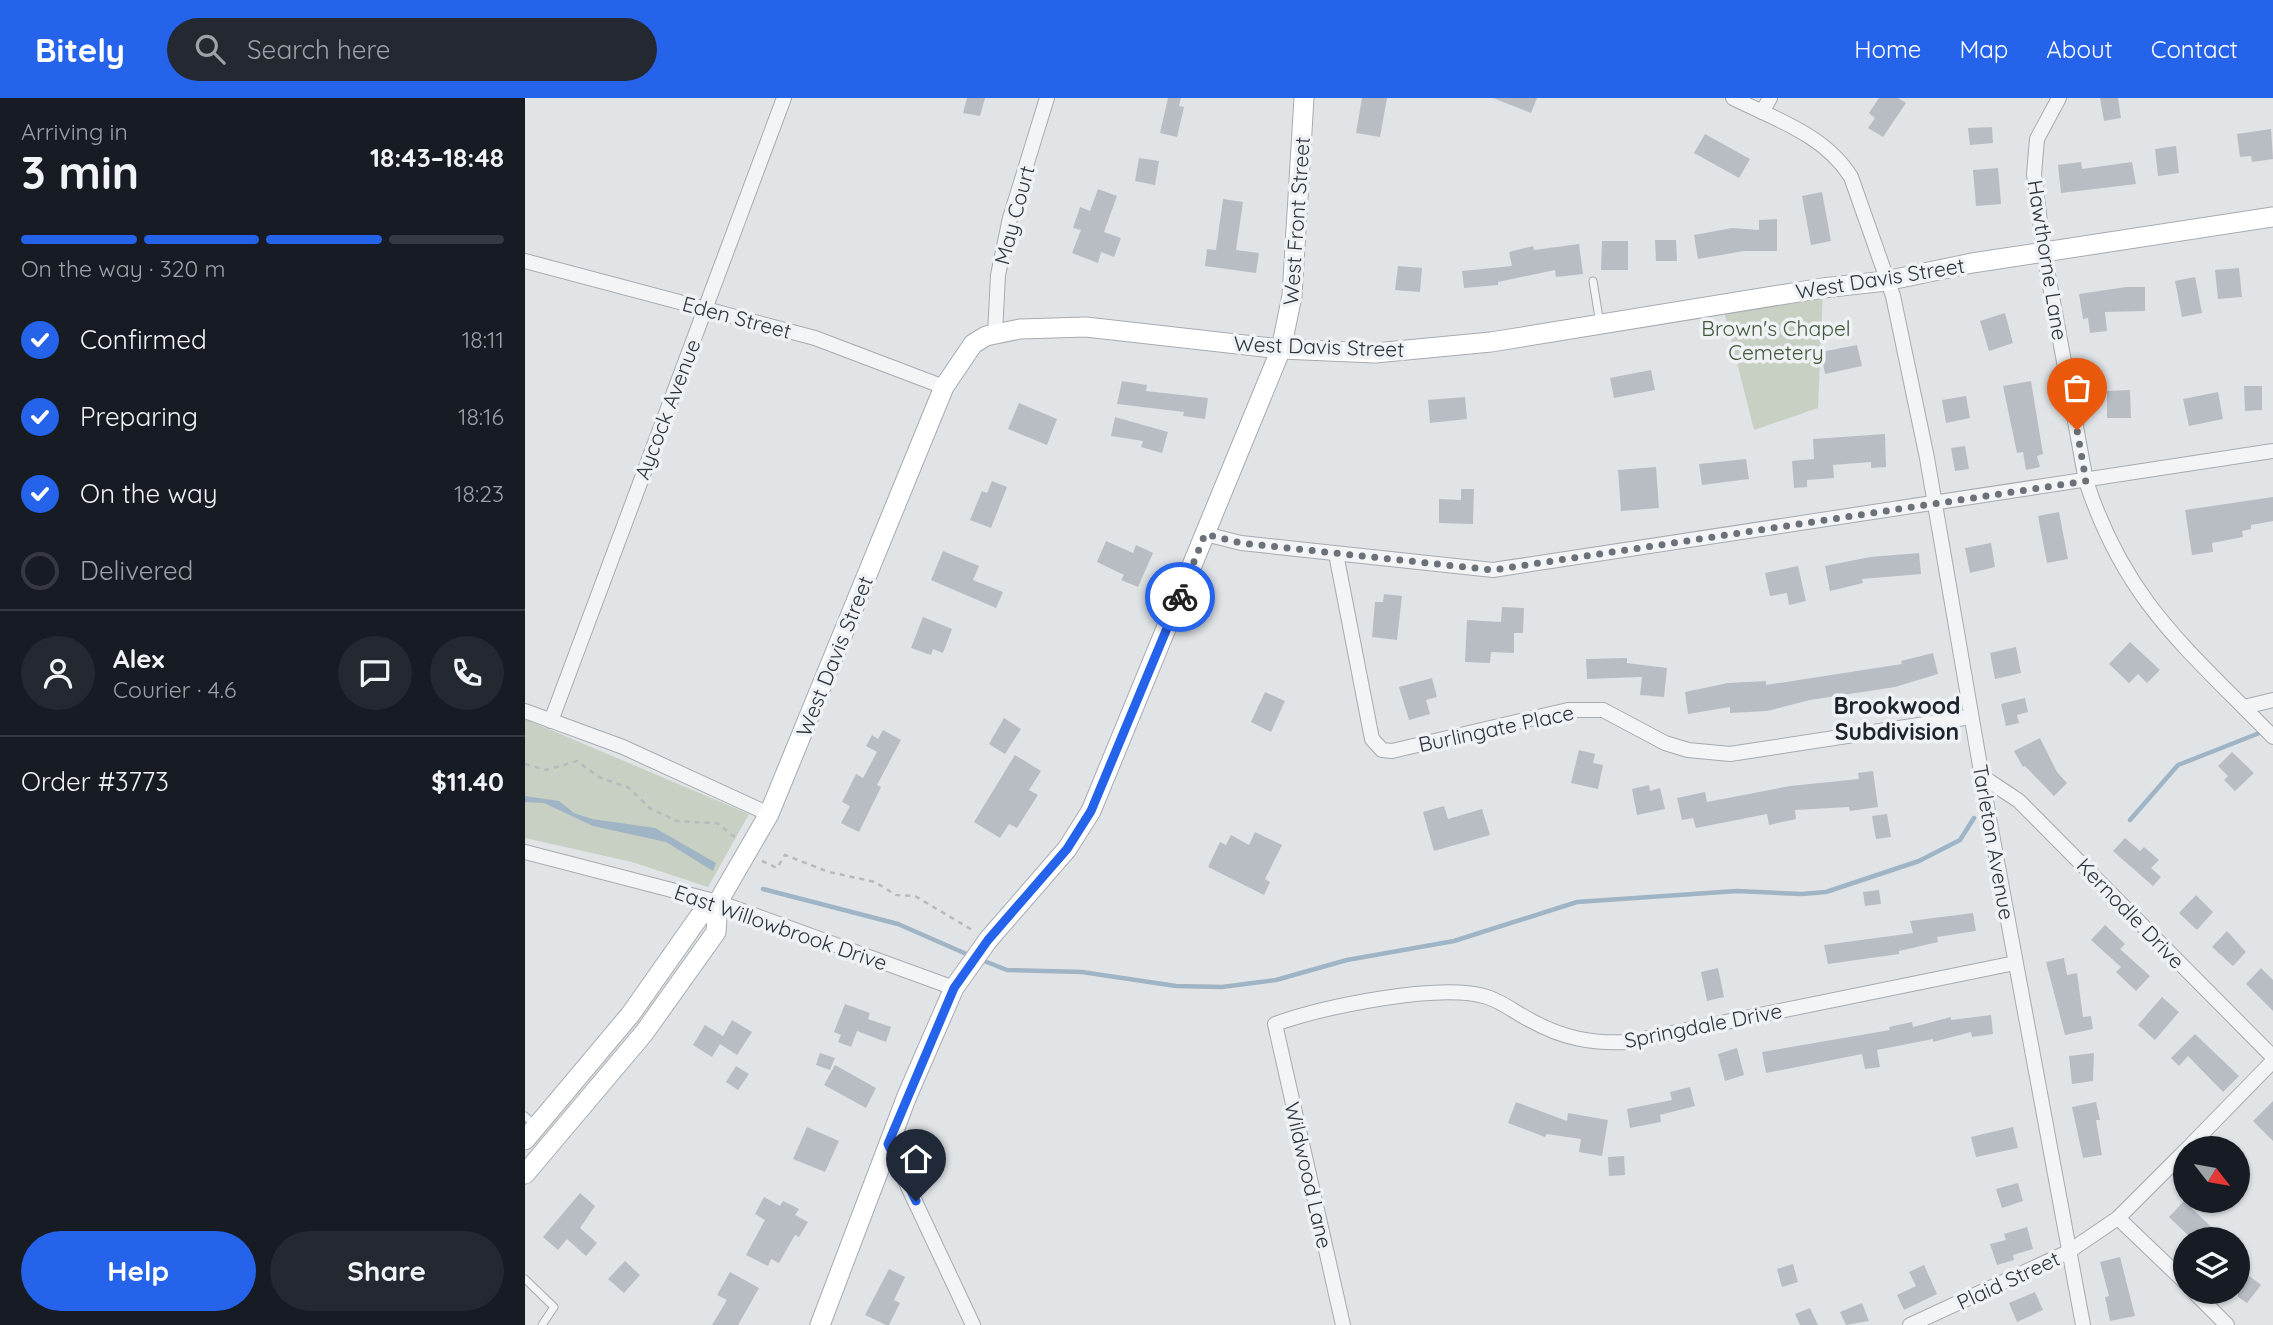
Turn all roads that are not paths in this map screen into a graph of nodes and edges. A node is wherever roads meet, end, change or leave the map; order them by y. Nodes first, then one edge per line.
1 (784, 98) edge
2 (1047, 98) edge
3 (1304, 98) edge
4 (1733, 98) edge
5 (1770, 98) edge
6 (2059, 98) edge
7 (1762, 112) junction
8 (2273, 217) edge
9 (2044, 253) junction
10 (525, 261) edge
11 (1593, 281) dead end
12 (1886, 281) junction
13 (705, 309) junction
14 (1600, 324) junction
15 (995, 334) junction
16 (1281, 349) junction
17 (944, 387) junction
18 (2273, 452) edge
19 (2086, 481) junction
20 (1934, 505) junction
21 (1205, 534) junction
22 (1336, 554) junction
23 (2273, 700) edge
24 (2244, 707) junction
25 (525, 711) edge
26 (1971, 717) junction
27 (551, 721) junction
28 (2273, 737) edge
29 (1983, 777) junction
30 (769, 814) junction
31 (525, 852) edge
32 (718, 902) junction
33 (2015, 963) junction
34 (959, 979) junction
35 (1275, 1024) joint
36 (2273, 1059) edge
37 (529, 1127) edge
38 (2199, 1136) edge
39 (888, 1144) junction
40 (2173, 1163) edge
41 (525, 1174) edge
42 (2118, 1218) junction
43 (2068, 1252) junction
44 (2173, 1271) edge
45 (525, 1279) edge
46 (2206, 1304) edge
47 (542, 1325) edge
48 (820, 1325) edge
49 (973, 1325) edge
50 (1343, 1325) edge
51 (1910, 1325) edge
52 (2083, 1325) edge
53 (2227, 1325) edge

1 - 13 street, Aycock Avenue
2 - 15 street, May Court
3 - 16 street, West Front Street
4 - 7 street, Tarleton Avenue
5 - 7 street
6 - 9 street, Hawthorne Lane
7 - 12 street, Tarleton Avenue
8 - 9 street, West Davis Street
9 - 12 street, West Davis Street
9 - 19 street, Hawthorne Lane
10 - 13 street, Eden Street
11 - 14 lane
12 - 14 street, West Davis Street
12 - 20 street, Tarleton Avenue
13 - 17 street, Eden Street
13 - 27 street, Aycock Avenue
14 - 16 street, West Davis Street
15 - 16 street, West Davis Street
15 - 17 street, West Davis Street
16 - 21 street, West Front Street
17 - 30 street, West Davis Street
18 - 19 street
19 - 20 street
19 - 24 street, Hawthorne Lane
20 - 22 street
20 - 26 street, Tarleton Avenue
21 - 22 street
21 - 34 street, West Front Street
22 - 26 street, Burlingate Place
23 - 24 street
24 - 28 street, Hawthorne Lane
25 - 27 street
26 - 29 street, Tarleton Avenue
27 - 30 street
29 - 33 street, Tarleton Avenue
29 - 36 street, Kernodle Drive
30 - 32 street, West Davis Street
31 - 32 street, East Willowbrook Drive
32 - 34 street, East Willowbrook Drive
32 - 37 street, West Davis Street
32 - 41 street, West Davis Street
33 - 35 street, Springdale Drive
33 - 43 street, Tarleton Avenue
34 - 39 street, West Front Street
35 - 50 street, Wildwood Lane
36 - 38 street, Plaid Street
39 - 48 street, West Front Street
39 - 49 street
40 - 42 street, Plaid Street
42 - 43 street, Plaid Street
42 - 44 street
43 - 51 street, Plaid Street
43 - 52 street, Tarleton Avenue
45 - 47 lane
46 - 53 street

